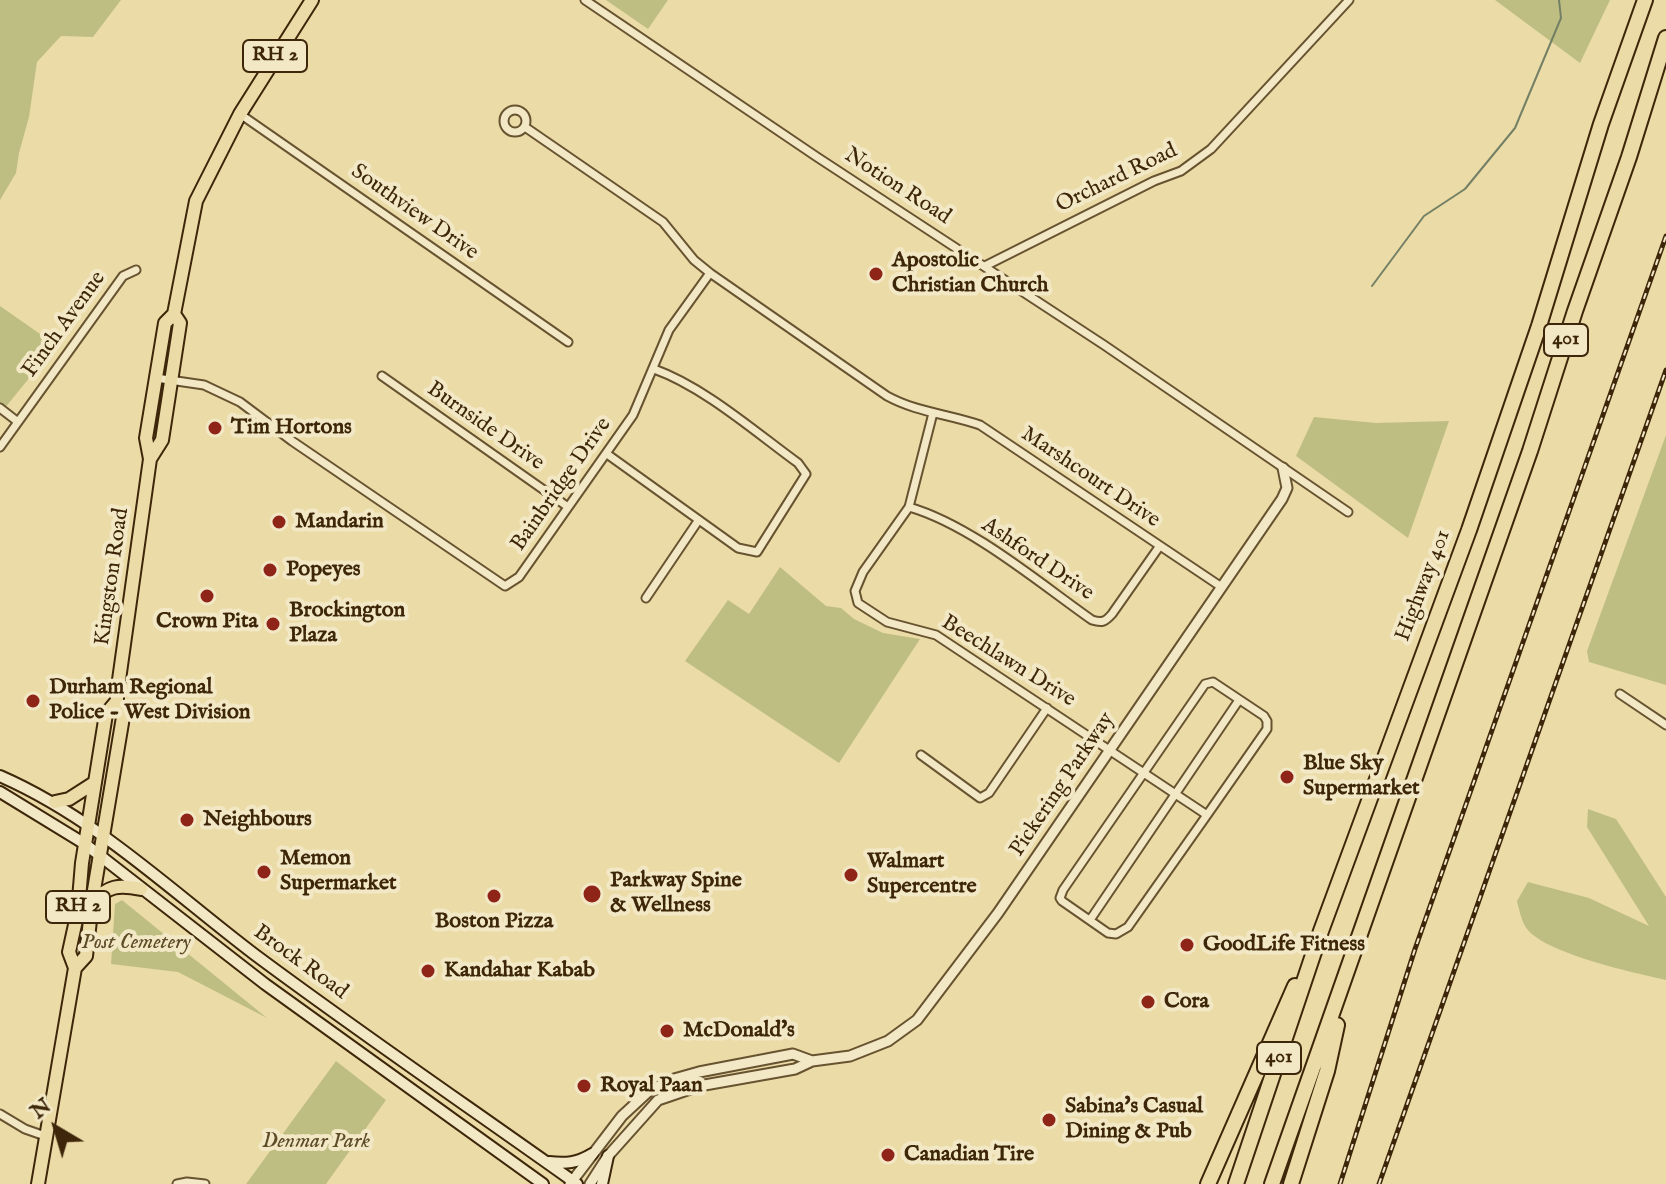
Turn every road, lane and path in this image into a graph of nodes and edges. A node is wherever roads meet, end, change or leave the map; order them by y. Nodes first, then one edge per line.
1 (312, 0) edge
2 (585, 0) edge
3 (1349, 0) edge
4 (1645, 0) edge
5 (1666, 38) edge
6 (240, 114) junction
7 (525, 127) dead end
8 (985, 266) junction
9 (136, 270) dead end
10 (710, 273) junction
11 (174, 314) junction
12 (568, 342) dead end
13 (654, 369) junction
14 (382, 376) dead end
15 (156, 378) junction
16 (171, 381) junction
17 (0, 408) edge
18 (933, 413) junction
19 (18, 422) junction
20 (0, 447) edge
21 (607, 454) junction
22 (150, 459) junction
23 (1283, 468) junction
24 (568, 507) junction
25 (909, 507) junction
26 (1348, 512) dead end
27 (698, 521) junction
28 (1159, 547) junction
29 (1220, 586) junction
30 (646, 598) dead end
31 (1620, 694) dead end
32 (1239, 700) junction
33 (117, 701) junction
34 (1047, 708) junction
35 (1666, 725) edge
36 (1110, 748) junction
37 (921, 755) dead end
38 (1145, 772) junction
39 (0, 776) edge
40 (94, 783) junction
41 (0, 792) edge
42 (1176, 793) junction
43 (55, 802) junction
44 (1207, 815) junction
45 (89, 825) junction
46 (104, 836) junction
47 (85, 844) junction
48 (100, 856) junction
49 (141, 889) junction
50 (92, 902) junction
51 (1090, 920) junction
52 (1321, 931) junction
53 (1351, 958) junction
54 (75, 968) junction
55 (812, 1061) junction
56 (736, 1066) junction
57 (417, 1073) junction
58 (739, 1078) junction
59 (406, 1087) junction
60 (0, 1114) edge
61 (45, 1136) junction
62 (592, 1154) junction
63 (608, 1156) junction
64 (547, 1161) junction
65 (542, 1183) edge
66 (572, 1183) edge
67 (38, 1184) edge
68 (177, 1184) edge
69 (205, 1184) edge
70 (590, 1184) edge
71 (602, 1184) edge
72 (1208, 1184) edge
73 (1236, 1184) edge
74 (1272, 1184) edge
75 (1291, 1184) edge

1 - 6 main road, Kingston Road / RH 2
2 - 8 street, Notion Road
3 - 8 street, Orchard Road
4 - 52 highway, Highway 401 / 401
5 - 53 highway, 401
6 - 11 main road, Kingston Road / RH 2
6 - 12 street, Southview Drive
7 - 10 street
8 - 23 street, Notion Road
9 - 19 street, Finch Avenue
10 - 13 street, Bainbridge Drive
10 - 18 street
11 - 15 main road, Kingston Road / RH 2
11 - 16 main road, Kingston Road / RH 2
13 - 21 street, Bainbridge Drive
13 - 27 street
14 - 24 street, Burnside Drive
15 - 16 street, Bainbridge Drive
15 - 22 main road, Kingston Road / RH 2
16 - 22 main road, Kingston Road / RH 2
16 - 24 street, Bainbridge Drive
17 - 19 street
18 - 25 street, Beechlawn Drive
18 - 28 street, Marshcourt Drive
19 - 20 street, Finch Avenue
21 - 24 street, Bainbridge Drive
21 - 27 street
22 - 33 main road, Kingston Road / RH 2
23 - 26 street, Notion Road
23 - 29 street, Pickering Parkway
25 - 28 street, Ashford Drive
25 - 34 street, Beechlawn Drive
27 - 30 street
28 - 29 street, Marshcourt Drive
29 - 36 street, Pickering Parkway
31 - 35 street
32 - 38 street
32 - 42 street
32 - 44 street
33 - 40 main road, Kingston Road / RH 2
33 - 46 main road, Kingston Road / RH 2
34 - 36 street, Beechlawn Drive
34 - 37 street
36 - 38 street, Beechlawn Drive
36 - 55 street, Pickering Parkway
38 - 42 street, Beechlawn Drive
38 - 51 street
39 - 43 main road, Brock Road
40 - 43 main road
40 - 45 main road, Kingston Road / RH 2
41 - 47 main road, Brock Road
42 - 44 street, Beechlawn Drive
42 - 51 street
43 - 45 main road, Brock Road
44 - 51 street
45 - 46 main road, Brock Road
45 - 47 main road, Kingston Road / RH 2
46 - 48 main road, Kingston Road / RH 2
46 - 57 main road, Brock Road
47 - 48 main road, Brock Road
47 - 54 main road, Kingston Road / RH 2
48 - 49 main road, Brock Road
48 - 50 main road, Kingston Road / RH 2
49 - 50 main road
49 - 59 main road, Brock Road
50 - 54 main road, Kingston Road / RH 2
52 - 72 highway
52 - 73 highway, Highway 401 / 401
53 - 74 highway, 401
53 - 75 highway
54 - 61 main road, Kingston Road / RH 2
55 - 56 street, Pickering Parkway
55 - 58 street, Pickering Parkway
56 - 58 street
56 - 62 street, Pickering Parkway
57 - 59 main road
57 - 64 main road, Brock Road
58 - 63 street, Pickering Parkway
59 - 65 main road, Brock Road
60 - 61 street
61 - 67 main road, Kingston Road / RH 2
62 - 64 main road
62 - 66 street, Pickering Parkway
63 - 70 street, Pickering Parkway
63 - 71 main road
64 - 66 main road, Brock Road
68 - 69 street

